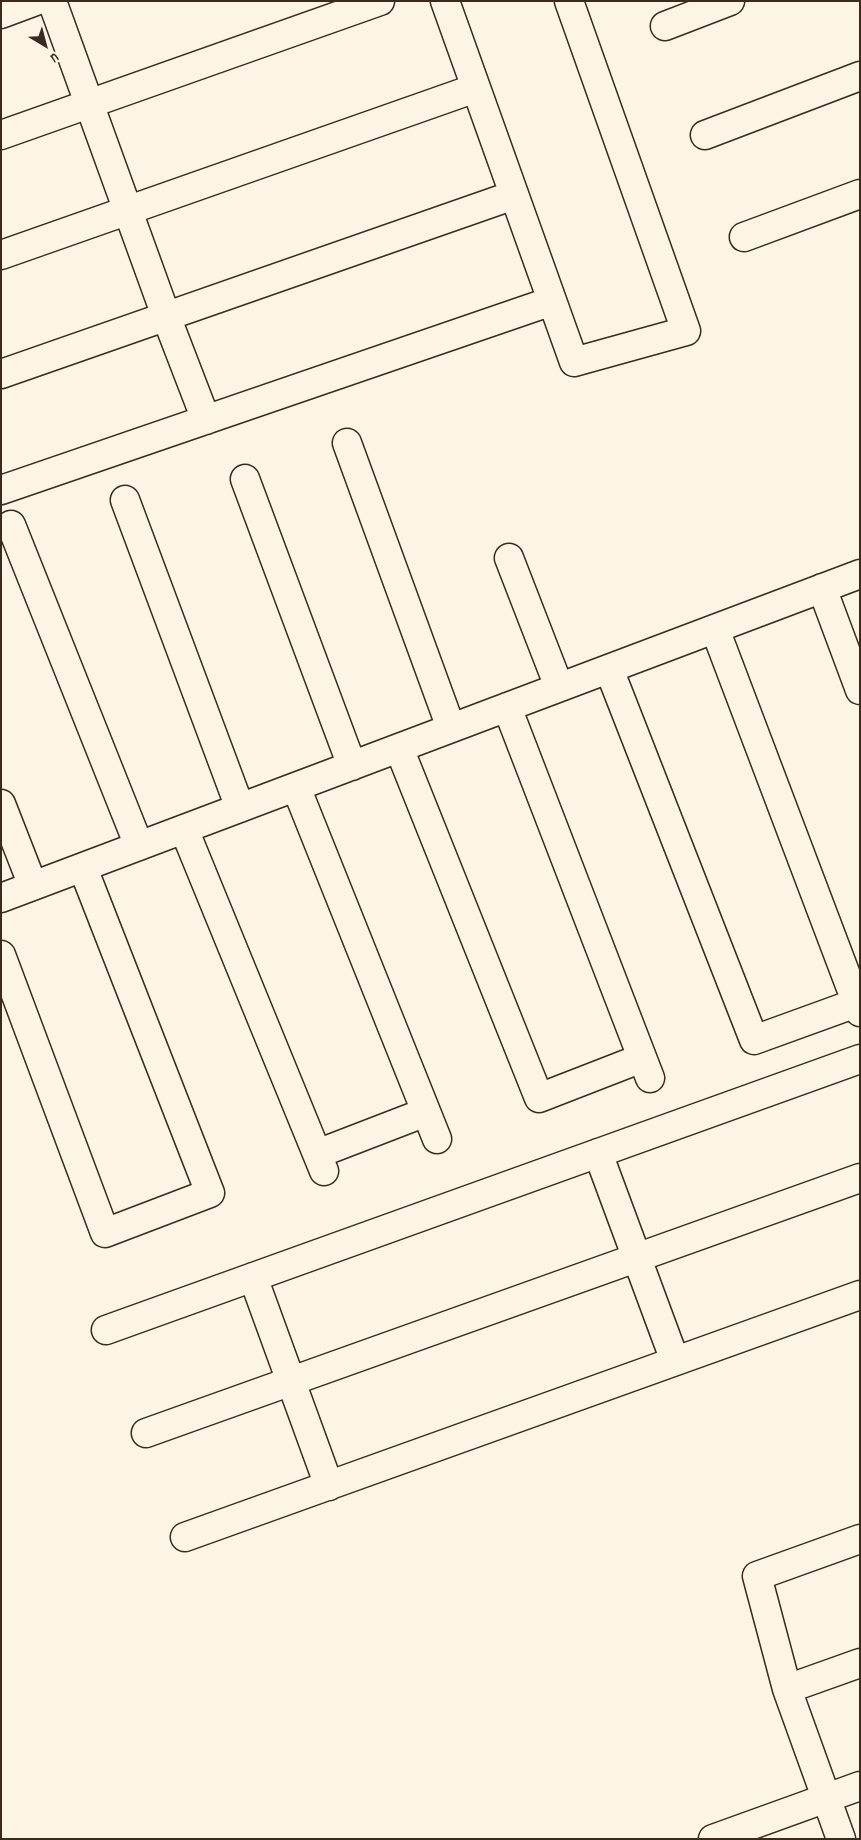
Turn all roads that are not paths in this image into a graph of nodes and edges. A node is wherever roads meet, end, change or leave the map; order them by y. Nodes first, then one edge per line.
1 (36, 1) edge
2 (52, 1) edge
3 (380, 1) edge
4 (445, 1) edge
5 (569, 1) edge
6 (730, 1) edge
7 (1, 14) edge
8 (665, 26) dead end
9 (860, 76) edge
10 (476, 88) junction
11 (89, 104) junction
12 (705, 135) dead end
13 (1, 136) edge
14 (860, 194) edge
15 (514, 195) junction
16 (128, 211) junction
17 (744, 237) dead end
18 (1, 255) edge
19 (552, 301) junction
20 (166, 316) junction
21 (1, 374) edge
22 (206, 420) junction
23 (347, 443) dead end
24 (245, 479) dead end
25 (1, 490) edge
26 (125, 500) dead end
27 (11, 525) dead end
28 (509, 558) dead end
29 (860, 574) edge
30 (822, 588) junction
31 (715, 629) junction
32 (609, 668) junction
33 (559, 687) junction
34 (860, 690) edge
35 (507, 707) junction
36 (451, 728) junction
37 (399, 748) junction
38 (352, 766) junction
39 (296, 787) junction
40 (1, 804) edge
41 (240, 808) junction
42 (184, 829) junction
43 (139, 846) junction
44 (83, 868) junction
45 (33, 886) junction
46 (1, 898) edge
47 (1, 955) edge
48 (858, 1008) edge
49 (860, 1059) edge
50 (426, 1112) junction
51 (437, 1138) dead end
52 (598, 1153) junction
53 (860, 1178) edge
54 (637, 1258) junction
55 (253, 1277) junction
56 (860, 1295) edge
57 (106, 1330) dead end
58 (675, 1361) junction
59 (292, 1382) junction
60 (146, 1433) dead end
61 (329, 1486) junction
62 (185, 1537) dead end
63 (860, 1539) edge
64 (860, 1663) edge
65 (787, 1689) junction
66 (860, 1786) edge
67 (826, 1798) junction
68 (713, 1839) edge
69 (841, 1839) edge

1 - 7 street
2 - 11 street
3 - 11 street
4 - 10 street
5 - 19 street
6 - 8 street
9 - 12 street
10 - 15 street
10 - 16 street
11 - 13 street
11 - 16 street
14 - 17 street
15 - 19 street
15 - 20 street
16 - 18 street
16 - 20 street
19 - 22 street
20 - 21 street
20 - 22 street
22 - 25 street
23 - 36 street
24 - 38 street
26 - 41 street
27 - 43 street
28 - 33 street
29 - 30 street
30 - 31 street
30 - 34 street
31 - 32 street
31 - 48 street
32 - 33 street
32 - 48 street
33 - 35 street
35 - 36 street
35 - 37 street
36 - 37 street
37 - 38 street
38 - 39 street
39 - 41 street
39 - 50 street
40 - 45 street
41 - 42 street
42 - 43 street
42 - 50 street
43 - 44 street
44 - 45 street
44 - 47 street
45 - 46 street
49 - 52 street
50 - 51 street
52 - 54 street
52 - 55 street
53 - 54 street
54 - 58 street
54 - 59 street
55 - 57 street
55 - 59 street
56 - 58 street
58 - 61 street
59 - 60 street
59 - 61 street
61 - 62 street
63 - 65 street
64 - 65 street
65 - 67 street
66 - 67 street
67 - 68 street
67 - 69 street

